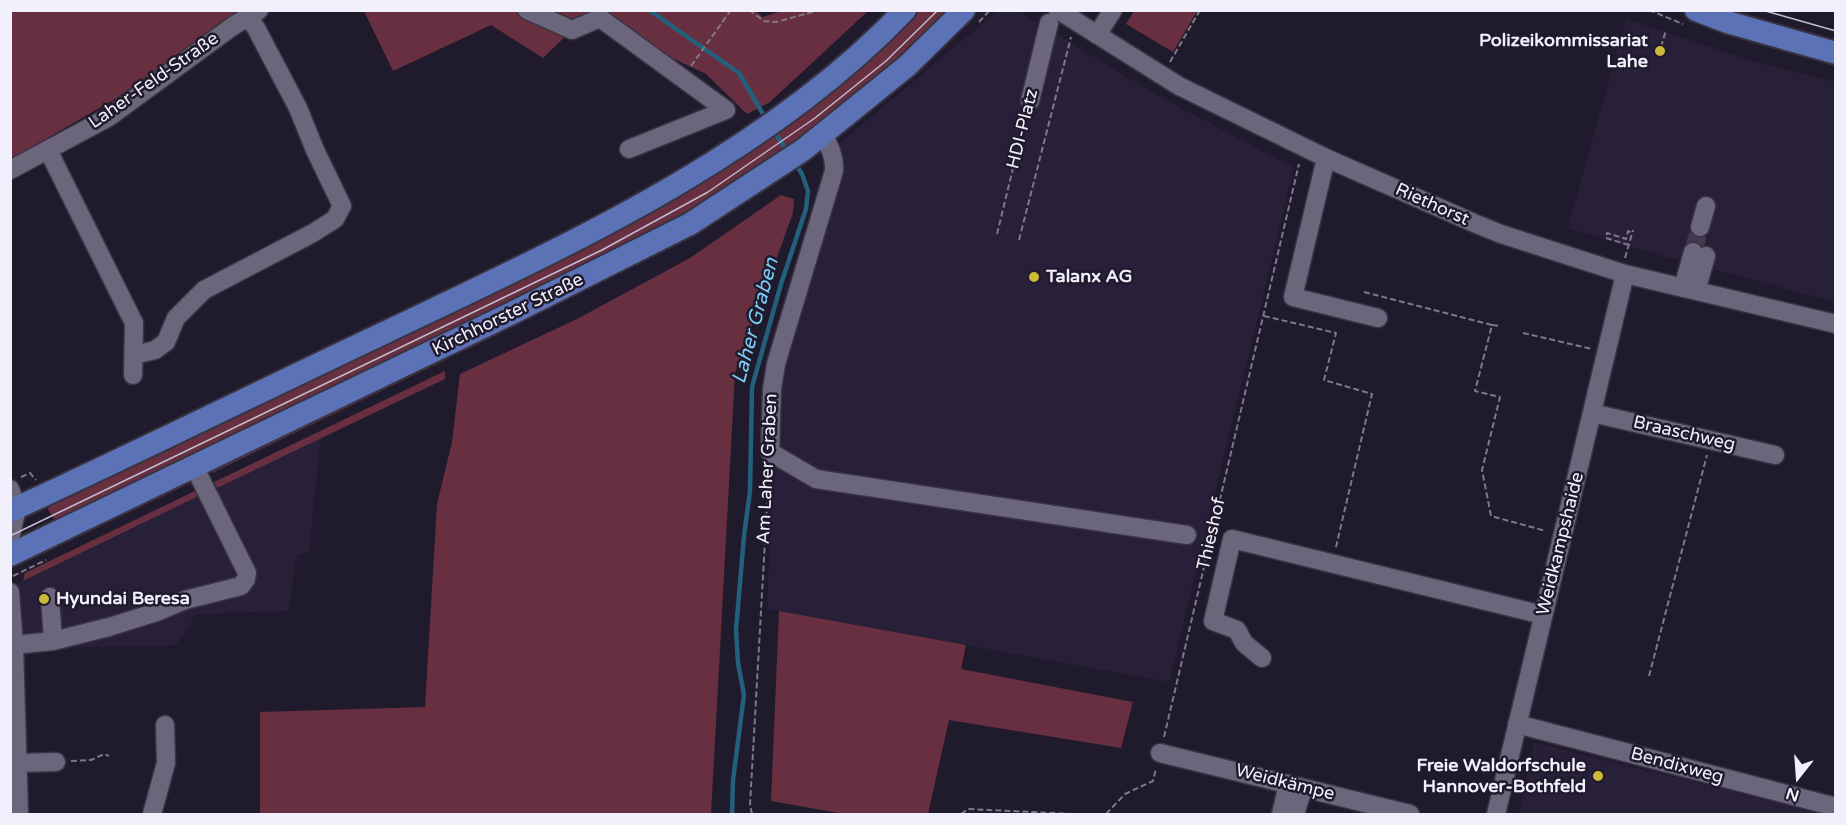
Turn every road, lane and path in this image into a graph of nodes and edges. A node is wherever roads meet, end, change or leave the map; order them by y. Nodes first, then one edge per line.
1 (527, 10) edge
2 (730, 10) edge
3 (749, 10) edge
4 (820, 10) edge
5 (904, 10) edge
6 (964, 10) edge
7 (1113, 10) edge
8 (1200, 10) edge
9 (1696, 10) edge
10 (254, 14) edge
11 (1054, 17) edge
12 (1665, 30) dead end
13 (1097, 35) junction
14 (1071, 37) dead end
15 (1660, 47) dead end
16 (1836, 52) edge
17 (697, 57) dead end
18 (1170, 62) dead end
19 (1030, 100) joint
20 (823, 134) junction
21 (48, 150) junction
22 (629, 150) dead end
23 (1326, 158) junction
24 (1300, 162) dead end
25 (10, 170) edge
26 (1706, 206) dead end
27 (1700, 227) tunnel mouth
28 (997, 234) dead end
29 (1019, 240) dead end
30 (1629, 244) junction
31 (1700, 254) tunnel mouth
32 (1625, 266) junction
33 (1690, 289) junction
34 (1364, 292) dead end
35 (1263, 316) junction
36 (1378, 318) dead end
37 (1836, 324) edge
38 (1492, 325) junction
39 (1501, 326) dead end
40 (1523, 333) dead end
41 (1606, 352) junction
42 (134, 355) junction
43 (133, 375) dead end
44 (1592, 413) junction
45 (1711, 441) junction
46 (770, 452) junction
47 (1775, 455) dead end
48 (194, 466) junction
49 (13, 503) edge
50 (1187, 534) dead end
51 (1563, 536) junction
52 (10, 539) edge
53 (10, 555) edge
54 (1332, 565) junction
55 (10, 592) edge
56 (50, 597) dead end
57 (1543, 615) junction
58 (53, 641) junction
59 (14, 645) junction
60 (1262, 658) dead end
61 (13, 672) edge
62 (1649, 676) dead end
63 (1517, 724) junction
64 (165, 725) dead end
65 (1160, 753) junction
66 (110, 756) dead end
67 (56, 762) joint
68 (18, 763) junction
69 (1295, 786) junction
70 (1836, 807) edge
71 (19, 814) edge
72 (152, 814) edge
73 (752, 814) edge
74 (961, 814) edge
75 (1075, 814) edge
76 (1106, 814) edge
77 (1281, 814) edge
78 (1296, 814) edge
79 (1410, 814) edge
80 (1496, 814) edge

1 - 22 street
2 - 17 path
3 - 4 path
5 - 49 main road, Kirchhorster Straße
6 - 20 main road, Kirchhorster Straße
7 - 13 street
8 - 18 path
9 - 16 main road
10 - 21 street, Laher-Feld-Straße
10 - 42 street
11 - 13 street, Riethorst
11 - 19 street, HDI-Platz
12 - 15 path
13 - 23 street, Riethorst
14 - 29 path, HDI-Platz
19 - 28 path, HDI-Platz
20 - 46 street, Am Laher Graben
20 - 48 main road, Kirchhorster Straße
21 - 25 street, Laher-Feld-Straße
21 - 42 street
23 - 32 street, Riethorst
23 - 36 street
24 - 35 path, Thieshof
26 - 27 street
30 - 30 path
30 - 32 path
31 - 33 street
32 - 33 street, Riethorst
32 - 41 street, Weidkampshaide
33 - 37 street, Riethorst
34 - 38 path
35 - 54 path
35 - 65 path, Thieshof
38 - 39 path
38 - 51 path
40 - 41 path
41 - 44 street, Weidkampshaide
42 - 43 street
44 - 45 street, Braaschweg
44 - 51 street, Weidkampshaide
45 - 47 street, Braaschweg
45 - 62 path
46 - 50 street
46 - 73 path, Am Laher Graben
48 - 53 main road, Kirchhorster Straße
48 - 58 street
49 - 52 street
51 - 57 street, Weidkampshaide
54 - 57 street, Thieshof
54 - 60 street, Thieshof
55 - 59 street
56 - 58 street
57 - 63 street, Weidkampshaide
58 - 59 street
59 - 61 street
61 - 68 street
63 - 70 street, Bendixweg
63 - 80 street, Weidkampshaide
64 - 72 street
65 - 69 street, Weidkämpe
65 - 76 path, Thieshof
66 - 67 path
67 - 68 street
68 - 71 street
69 - 77 street
69 - 78 street
69 - 79 street, Weidkämpe
74 - 75 path

